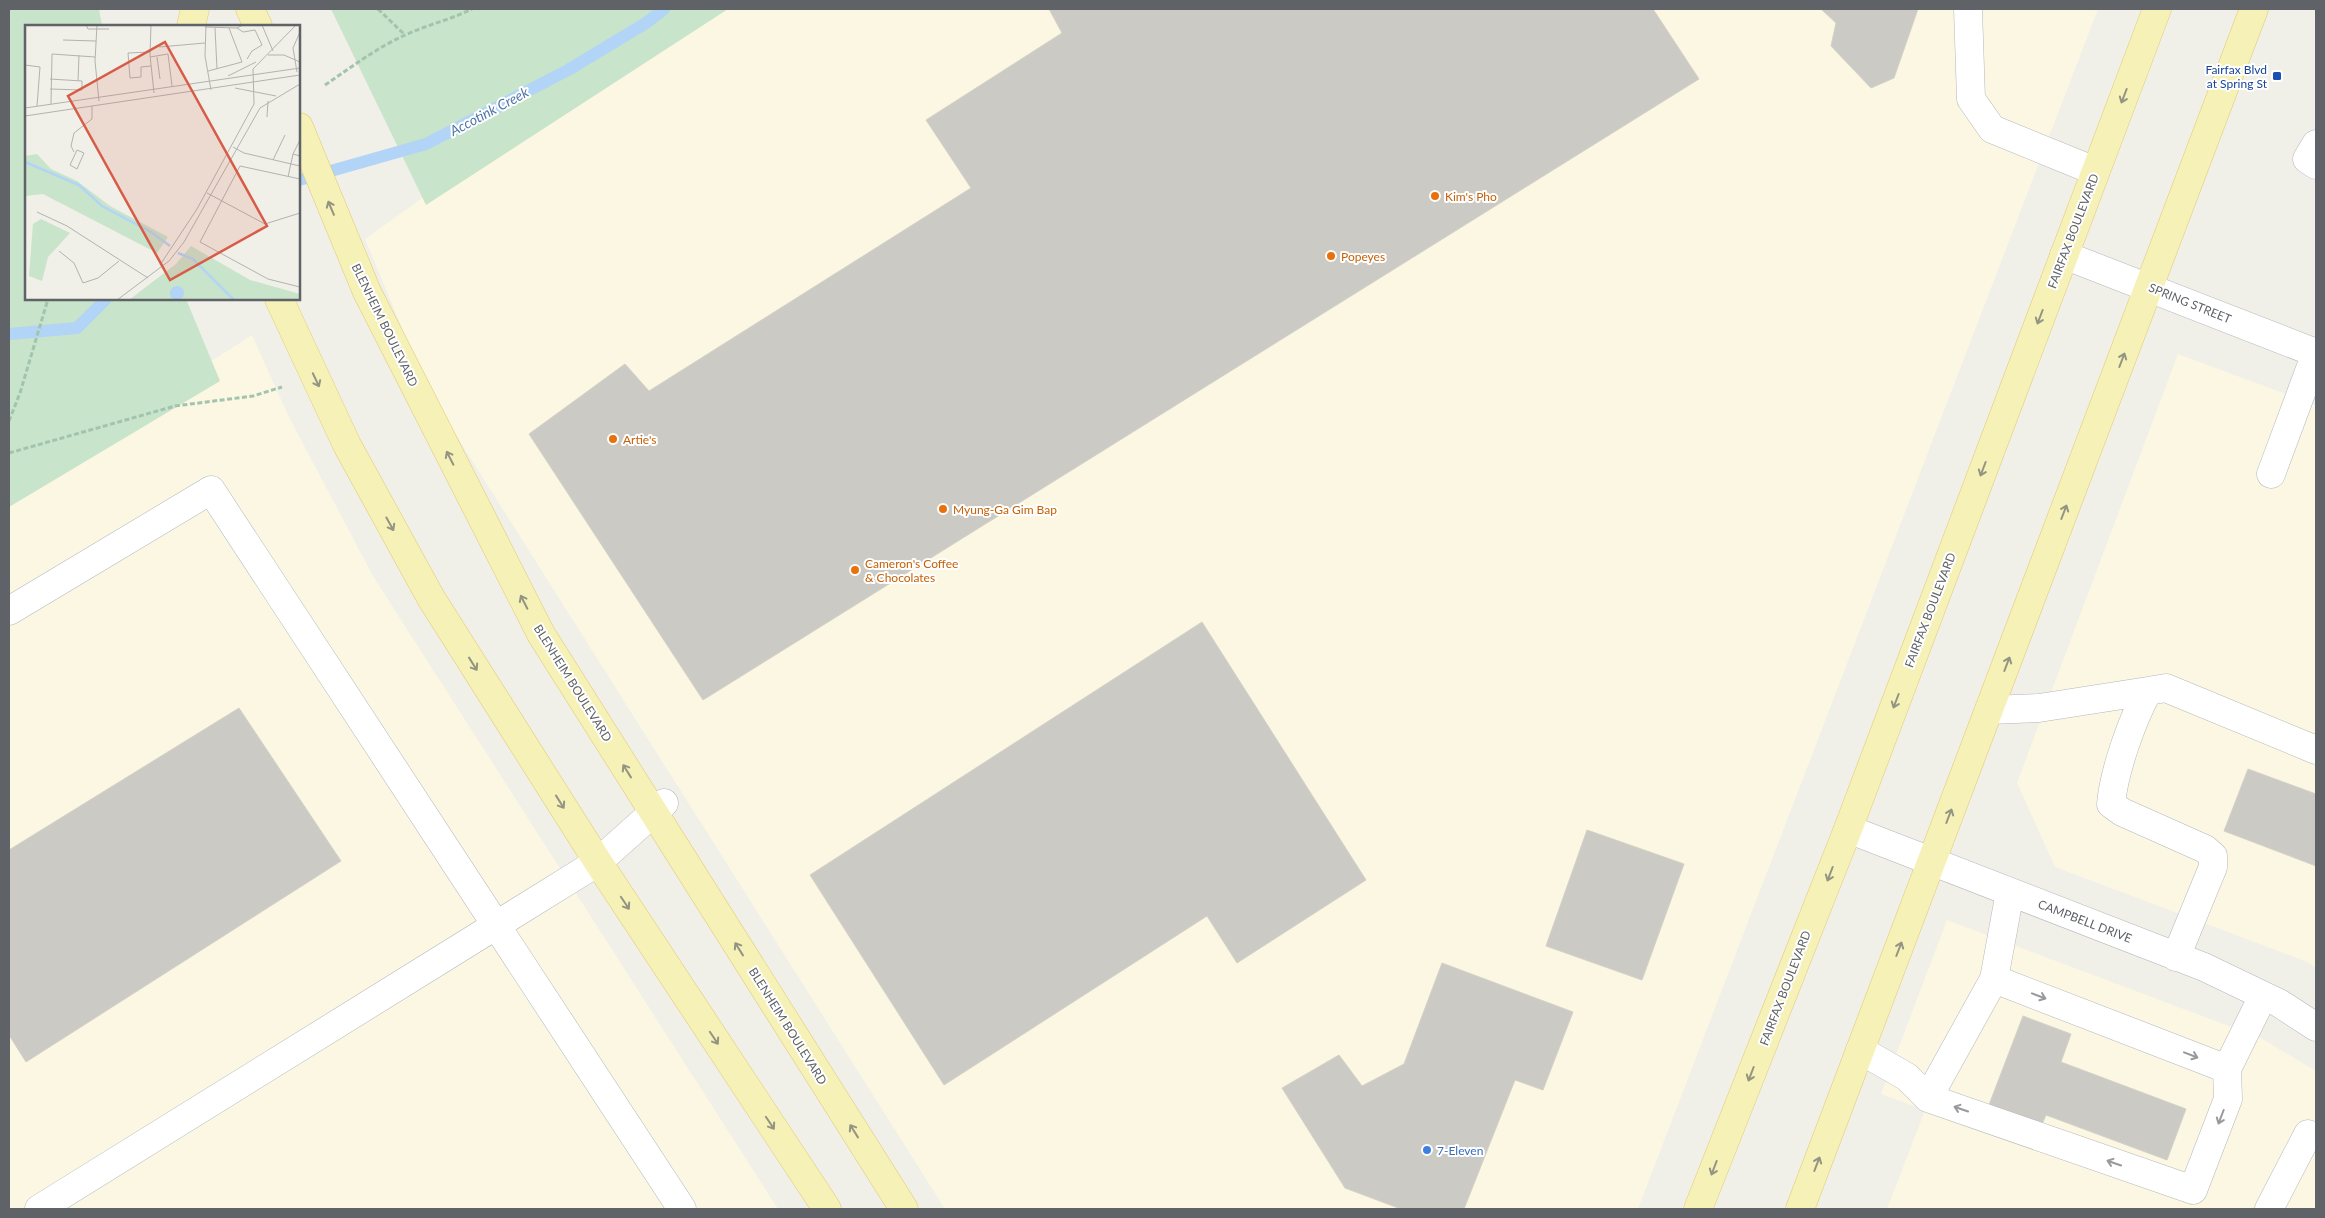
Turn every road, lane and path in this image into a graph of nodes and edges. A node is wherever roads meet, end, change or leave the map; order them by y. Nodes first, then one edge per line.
1 (195, 9) edge
2 (250, 9) edge
3 (378, 9) edge
4 (472, 9) edge
5 (1968, 9) edge
6 (2156, 9) edge
7 (2254, 9) edge
8 (191, 25) edge
9 (258, 25) edge
10 (405, 35) junction
11 (325, 85) dead end
12 (300, 128) edge
13 (2316, 144) edge
14 (2316, 165) edge
15 (2095, 171) junction
16 (2064, 255) junction
17 (2150, 287) junction
18 (48, 300) edge
19 (279, 300) edge
20 (2316, 353) edge
21 (313, 373) junction
22 (9, 421) edge
23 (9, 454) edge
24 (2271, 474) dead end
25 (9, 612) edge
26 (2148, 691) junction
27 (1989, 710) junction
28 (2316, 750) edge
29 (658, 808) junction
30 (1848, 829) junction
31 (598, 862) junction
32 (1932, 862) junction
33 (2010, 892) junction
34 (494, 925) junction
35 (2176, 957) junction
36 (1994, 978) junction
37 (2263, 996) junction
38 (2315, 1023) edge
39 (1860, 1050) junction
40 (2227, 1069) junction
41 (1928, 1098) junction
42 (2308, 1134) dead end
43 (39, 1209) edge
44 (682, 1209) edge
45 (827, 1209) edge
46 (904, 1209) edge
47 (1698, 1209) edge
48 (1800, 1209) edge
49 (2268, 1209) edge

1 - 8 main road
2 - 9 main road
3 - 10 path
4 - 10 path
5 - 15 street
6 -> 15 main road, FAIRFAX BOULEVARD
7 - 17 main road
10 - 11 path
29 -> 12 main road, BLENHEIM BOULEVARD
13 - 14 street
15 - 16 main road, FAIRFAX BOULEVARD
16 - 17 street, SPRING STREET
16 -> 30 main road, FAIRFAX BOULEVARD
17 - 20 street, SPRING STREET
27 -> 17 main road
18 - 22 path
19 - 21 main road
20 - 24 street
21 - 23 path
21 -> 31 main road
25 - 34 street
26 - 27 street
26 - 28 street
26 - 35 street
32 -> 27 main road
29 - 31 street
46 -> 29 main road, BLENHEIM BOULEVARD
30 - 32 street, CAMPBELL DRIVE
30 -> 47 main road, FAIRFAX BOULEVARD
31 - 34 street
31 -> 45 main road
32 - 33 street, CAMPBELL DRIVE
39 -> 32 main road
33 - 35 street, CAMPBELL DRIVE
33 - 36 street
34 - 43 street
34 - 44 street
35 - 37 street, CAMPBELL DRIVE
36 -> 40 street
36 - 41 street
37 - 38 street, CAMPBELL DRIVE
37 - 40 street
39 - 41 street
48 -> 39 main road
40 -> 41 street
42 - 49 street

